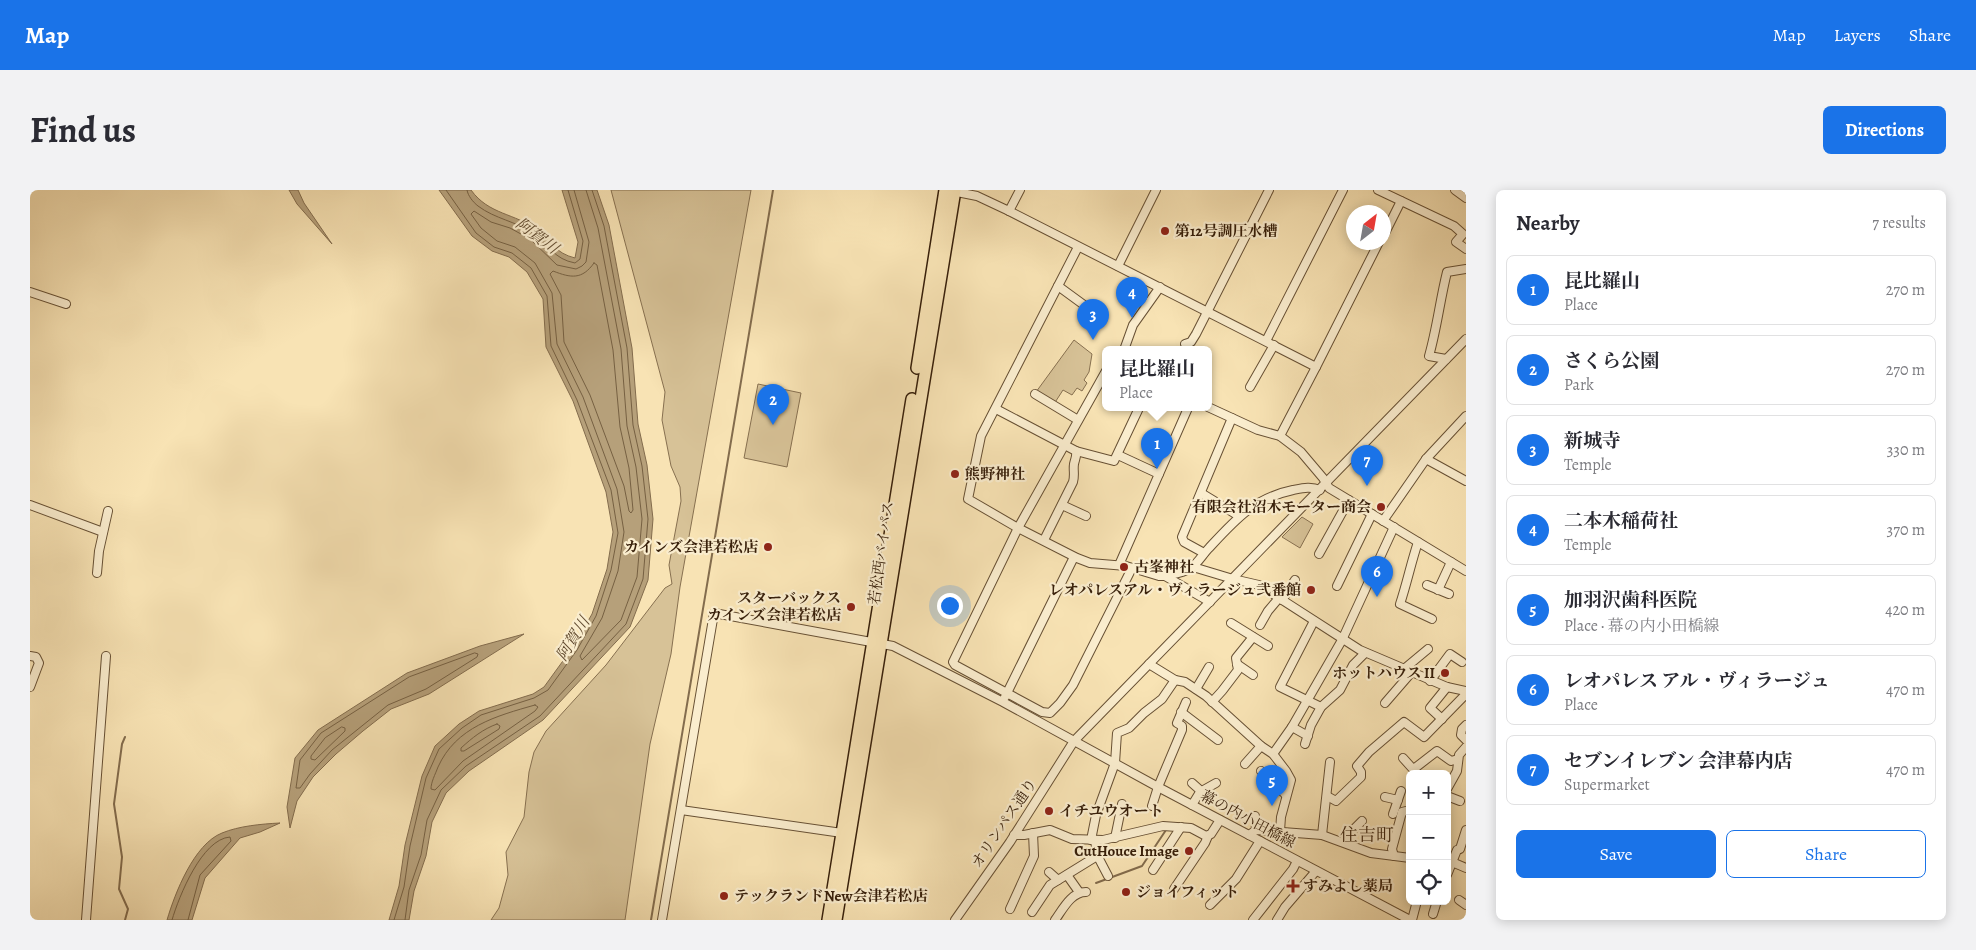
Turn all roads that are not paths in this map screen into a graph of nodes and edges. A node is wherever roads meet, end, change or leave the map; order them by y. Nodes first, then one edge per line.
1 (948, 190) edge
2 (1020, 190) edge
3 (1156, 190) edge
4 (1269, 190) edge
5 (1343, 190) edge
6 (1378, 190) edge
7 (1455, 190) edge
8 (1466, 198) edge
9 (1401, 201) junction
10 (1009, 211) junction
11 (1391, 221) edge
12 (1078, 247) junction
13 (1466, 249) edge
14 (1376, 250) edge
15 (1118, 266) junction
16 (1466, 269) edge
17 (1058, 286) junction
18 (1160, 287) junction
19 (30, 292) edge
20 (66, 304) dead end
21 (1208, 311) junction
22 (1099, 316) dead end
23 (1466, 339) edge
24 (1266, 341) junction
25 (1185, 344) dead end
26 (1274, 345) junction
27 (1125, 346) edge
28 (1446, 360) junction
29 (1316, 367) junction
30 (1102, 378) edge
31 (1250, 388) dead end
32 (1035, 394) dead end
33 (996, 409) junction
34 (1212, 409) edge
35 (1138, 411) edge
36 (1187, 411) edge
37 (1466, 416) edge
38 (1232, 418) junction
39 (1078, 420) junction
40 (1280, 436) junction
41 (1064, 444) junction
42 (1076, 451) junction
43 (1118, 455) junction
44 (1426, 459) junction
45 (1159, 474) junction
46 (1466, 481) edge
47 (1326, 484) junction
48 (1320, 490) junction
49 (1201, 493) junction
50 (1349, 500) junction
51 (30, 505) edge
52 (1062, 505) junction
53 (108, 511) dead end
54 (1372, 514) junction
55 (1086, 516) dead end
56 (1239, 516) junction
57 (1383, 521) junction
58 (1394, 527) junction
59 (1018, 528) junction
60 (103, 532) junction
61 (1044, 540) junction
62 (1418, 542) junction
63 (1204, 554) junction
64 (1320, 554) dead end
65 (1074, 557) junction
66 (1451, 562) junction
67 (1119, 565) junction
68 (1193, 567) junction
69 (1132, 568) junction
70 (1466, 571) edge
71 (97, 573) dead end
72 (1165, 576) junction
73 (1233, 579) junction
74 (1295, 580) dead end
75 (1427, 585) dead end
76 (1337, 586) dead end
77 (1438, 590) junction
78 (1449, 594) dead end
79 (1280, 599) junction
80 (1210, 602) junction
81 (1432, 619) dead end
82 (1314, 621) junction
83 (1231, 623) dead end
84 (1260, 625) dead end
85 (1253, 637) junction
86 (1342, 640) junction
87 (878, 642) junction
88 (1268, 646) dead end
89 (1428, 648) dead end
90 (1365, 653) junction
91 (30, 656) edge
92 (106, 656) dead end
93 (1462, 662) dead end
94 (1149, 664) junction
95 (1237, 664) junction
96 (1209, 667) dead end
97 (1407, 671) junction
98 (1253, 675) dead end
99 (1175, 680) junction
100 (1430, 681) junction
101 (1446, 687) junction
102 (30, 688) edge
103 (1196, 689) junction
104 (1008, 692) junction
105 (1466, 692) edge
106 (1308, 700) junction
107 (1003, 702) junction
108 (1186, 702) dead end
109 (1212, 702) junction
110 (1385, 703) dead end
111 (1321, 707) junction
112 (1181, 712) junction
113 (1442, 719) junction
114 (1466, 725) edge
115 (1292, 727) junction
116 (1218, 740) dead end
117 (1466, 740) edge
118 (1074, 741) junction
119 (1261, 746) junction
120 (1466, 747) edge
121 (1272, 754) junction
122 (1403, 758) dead end
123 (1458, 759) junction
124 (1330, 762) dead end
125 (1115, 763) junction
126 (1245, 764) dead end
127 (1260, 771) dead end
128 (1192, 782) dead end
129 (1451, 782) edge
130 (1216, 783) dead end
131 (1158, 787) junction
132 (1201, 791) junction
133 (1401, 791) dead end
134 (1286, 796) junction
135 (1327, 796) junction
136 (1385, 797) dead end
137 (1451, 798) edge
138 (1398, 800) junction
139 (1460, 801) dead end
140 (1122, 804) dead end
141 (1192, 805) junction
142 (1152, 806) dead end
143 (680, 810) junction
144 (1406, 811) edge
145 (1394, 814) junction
146 (1255, 816) dead end
147 (1220, 820) junction
148 (1362, 822) dead end
149 (1181, 827) junction
150 (1256, 830) junction
151 (1466, 830) edge
152 (1280, 831) junction
153 (842, 833) junction
154 (1034, 833) junction
155 (1014, 835) junction
156 (1249, 835) junction
157 (1322, 835) junction
158 (1208, 836) junction
159 (1114, 838) junction
160 (1093, 840) junction
161 (1260, 841) junction
162 (1344, 842) junction
163 (1461, 849) edge
164 (1097, 856) junction
165 (1394, 856) junction
166 (1406, 858) edge
167 (1297, 861) junction
168 (1452, 862) joint
169 (1466, 868) edge
170 (1154, 870) dead end
171 (1316, 871) junction
172 (1049, 872) dead end
173 (1067, 875) junction
174 (1108, 876) dead end
175 (1058, 880) junction
176 (1174, 889) dead end
177 (1210, 905) dead end
178 (1416, 905) edge
179 (1436, 905) edge
180 (1010, 909) dead end
181 (1032, 912) dead end
182 (1433, 914) dead end
183 (1397, 917) edge
184 (86, 920) edge
185 (662, 920) edge
186 (828, 920) edge
187 (836, 920) edge
188 (955, 920) edge
189 (1056, 920) edge
190 (1253, 920) edge
191 (1277, 920) edge
192 (1411, 920) edge

1 - 10 street
1 - 87 highway, 若松西バイパス
2 - 10 street
3 - 15 street
4 - 21 street
5 - 24 street
6 - 9 street
7 - 8 street
9 - 11 street
9 - 13 street
10 - 12 street
12 - 15 street
12 - 17 street
14 - 29 street
15 - 18 street
16 - 28 street
17 - 22 street
17 - 33 street
18 - 21 street
18 - 27 street
19 - 20 street
21 - 24 street
21 - 25 street
23 - 28 street, オリンパス通り
24 - 26 street
26 - 29 street
26 - 31 street
28 - 47 street, オリンパス通り
29 - 40 street
30 - 39 street
32 - 39 street
33 - 41 street
33 - 59 street
34 - 38 street
35 - 43 street
36 - 45 street
37 - 44 street
38 - 40 street
38 - 49 street
39 - 41 street
40 - 47 street
41 - 42 street
41 - 59 street
42 - 43 street
42 - 52 street
43 - 45 street
44 - 46 street
44 - 57 street
45 - 67 street
47 - 48 street, オリンパス通り
47 - 50 street
48 - 56 street
48 - 73 street, オリンパス通り
49 - 56 street
49 - 63 street
50 - 54 street
50 - 64 street
51 - 60 street
52 - 55 street
52 - 61 street
53 - 60 street
54 - 57 street
54 - 76 street
56 - 63 street
57 - 58 street
58 - 62 street
58 - 86 street
59 - 61 street
59 - 104 street
60 - 71 street
61 - 65 street
62 - 66 street
62 - 81 street
63 - 68 street
65 - 67 street
65 - 104 street
66 - 70 street
66 - 77 street
67 - 69 street
68 - 72 street
68 - 73 street
69 - 72 street
69 - 104 street
72 - 80 street
73 - 79 street
73 - 80 street, オリンパス通り
74 - 79 street
75 - 77 street
77 - 78 street
79 - 82 street
79 - 84 street
80 - 94 street, オリンパス通り
82 - 86 street
82 - 106 street
83 - 85 street
85 - 88 street
85 - 95 street
86 - 90 street
86 - 106 street
87 - 107 street, 幕の内小田橋線
87 - 143 street, 幕の内小田橋線
87 - 153 highway, 若松西バイパス
87 - 187 highway, 若松西バイパス
89 - 97 street
90 - 97 street
90 - 111 street
91 - 102 street
92 - 184 street
93 - 100 street
94 - 99 street
94 - 118 street, オリンパス通り
95 - 98 street
95 - 109 street
96 - 103 street
97 - 100 street
97 - 110 street
99 - 103 street
99 - 125 street
100 - 101 street
101 - 105 street
101 - 113 street
103 - 109 street
104 - 107 street
105 - 113 street
106 - 111 street
106 - 115 street
107 - 118 street, 幕の内小田橋線
108 - 112 street
109 - 119 street
111 - 115 street
112 - 116 street
112 - 131 street
113 - 135 street
114 - 117 street
115 - 121 street
118 - 125 street, 幕の内小田橋線
118 - 155 street, オリンパス通り
119 - 121 street
119 - 126 street
120 - 123 street
121 - 134 street
122 - 123 street
123 - 129 street
124 - 135 street
125 - 131 street, 幕の内小田橋線
125 - 160 street
127 - 134 street
128 - 132 street
130 - 132 street
131 - 141 street, 幕の内小田橋線
131 - 142 street
132 - 141 street
133 - 138 street
134 - 152 street
135 - 157 street
136 - 138 street
137 - 139 street
138 - 145 street
140 - 159 street
141 - 147 street, 幕の内小田橋線
143 - 153 street
143 - 185 street
144 - 145 street
145 - 165 street
146 - 150 street
147 - 156 street, 幕の内小田橋線
147 - 158 street
148 - 162 street
149 - 158 street
149 - 159 street
149 - 170 street
150 - 152 street
150 - 156 street
151 - 163 street
152 - 157 street
153 - 186 highway, 若松西バイパス
154 - 155 street
154 - 160 street
154 - 180 street
155 - 188 street, オリンパス通り
156 - 161 street, 幕の内小田橋線
157 - 162 street
158 - 176 street
159 - 160 street
160 - 164 street
161 - 167 street, 幕の内小田橋線
161 - 177 street
162 - 165 street
163 - 168 street
164 - 173 street
164 - 174 street
165 - 166 street
167 - 171 street, 幕の内小田橋線
167 - 190 street
168 - 169 street
171 - 183 street, 幕の内小田橋線
171 - 191 street
172 - 175 street
173 - 175 street
173 - 189 street
175 - 181 street
178 - 192 street
179 - 182 street
183 - 192 street, 幕の内小田橋線

